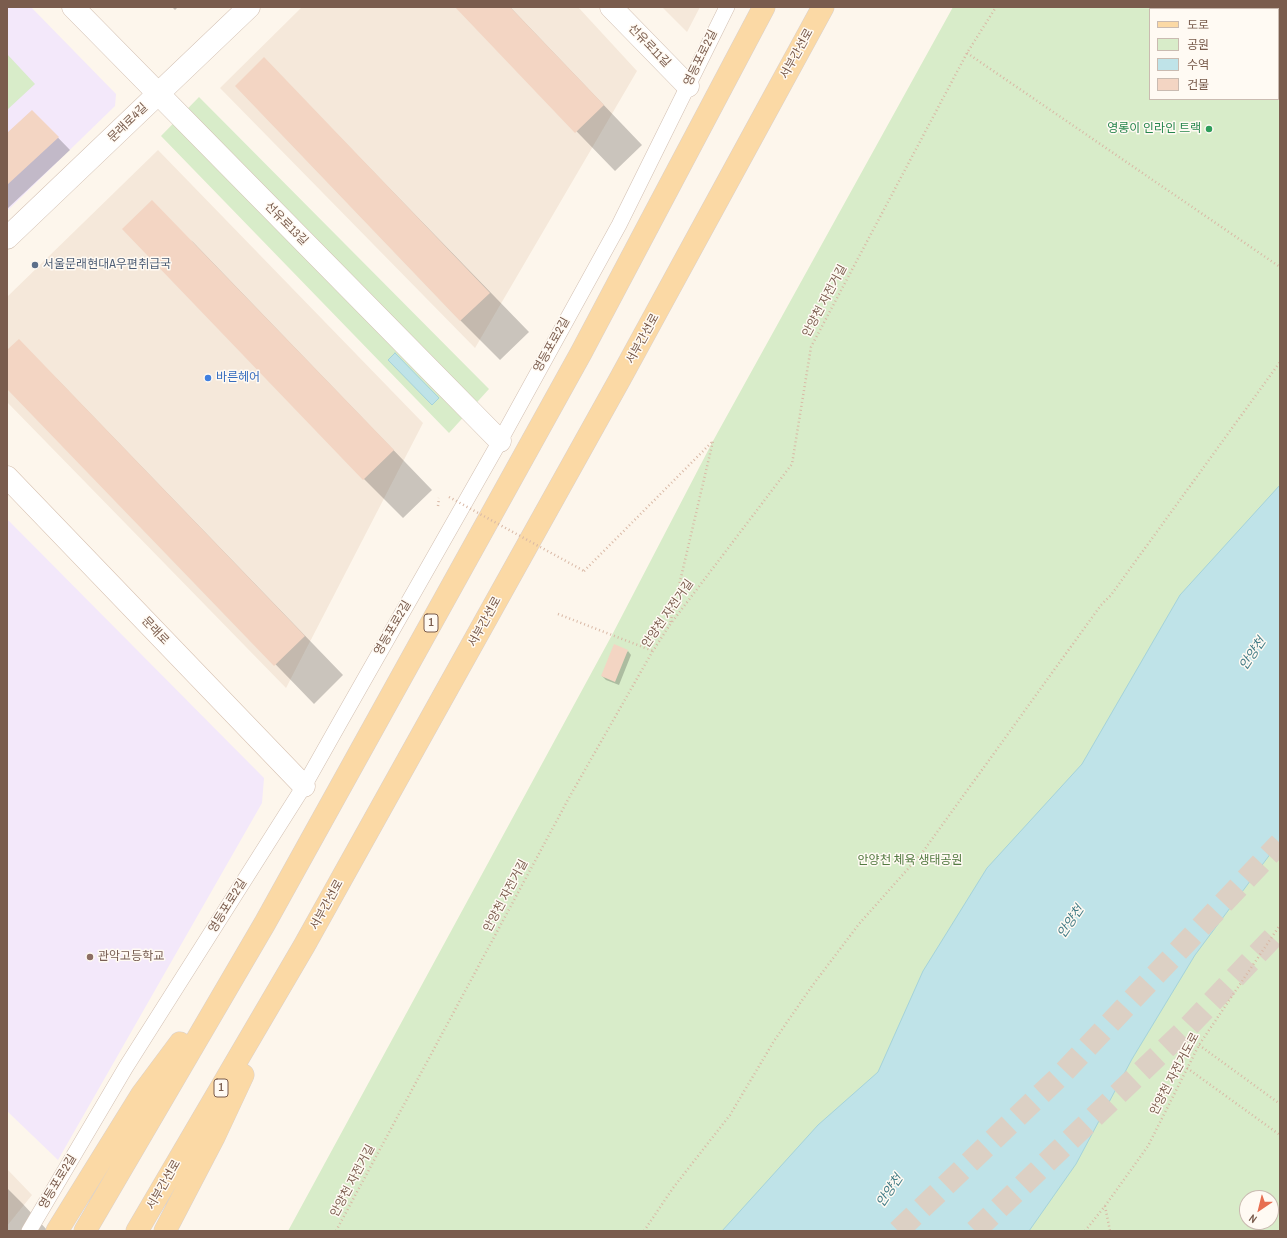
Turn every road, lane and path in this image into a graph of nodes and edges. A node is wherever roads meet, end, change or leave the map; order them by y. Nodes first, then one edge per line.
1 (73, 7) edge
2 (249, 7) edge
3 (611, 7) edge
4 (727, 7) edge
5 (764, 7) edge
6 (823, 7) edge
7 (996, 7) edge
8 (967, 53) junction
9 (688, 86) junction
10 (158, 94) junction
11 (7, 238) edge
12 (1280, 267) edge
13 (1280, 362) edge
14 (500, 441) junction
15 (7, 477) edge
16 (449, 497) dead end
17 (558, 614) dead end
18 (669, 626) junction
19 (653, 651) junction
20 (304, 786) junction
21 (265, 923) junction
22 (1280, 926) edge
23 (304, 946) junction
24 (1199, 1045) junction
25 (1187, 1068) junction
26 (1280, 1104) edge
27 (1280, 1135) edge
28 (1105, 1206) junction
29 (29, 1231) edge
30 (57, 1231) edge
31 (85, 1231) edge
32 (137, 1231) edge
33 (165, 1231) edge
34 (336, 1231) edge
35 (644, 1231) edge
36 (1085, 1231) edge
37 (1110, 1231) edge

1 - 10 street, 선유로13길
2 - 10 street, 문래로4길
3 - 9 street, 선유로11길
4 - 9 lane, 영등포로2길
5 - 21 main road, 1
6 - 23 main road, 서부간선로 / 1
7 - 8 path, 안양천 자전거길
8 - 12 path
8 - 18 path, 안양천 자전거길
9 - 14 lane, 영등포로2길
10 - 11 street, 문래로4길
10 - 14 street, 선유로13길
13 - 35 path
14 - 20 lane, 영등포로2길
15 - 20 street, 문래로
16 - 18 path, bridge
17 - 19 path
18 - 19 path, 안양천 자전거길
19 - 34 path, 안양천 자전거길
20 - 29 lane, 영등포로2길
21 - 30 main road
21 - 31 main road, 1
22 - 24 path, 안양천 자전거도로
23 - 32 main road, 서부간선로 / 1
23 - 33 main road
24 - 25 path, 안양천 자전거도로
24 - 26 path
25 - 27 path
25 - 28 path, 안양천 자전거도로
28 - 36 path, 안양천 자전거도로
28 - 37 path

